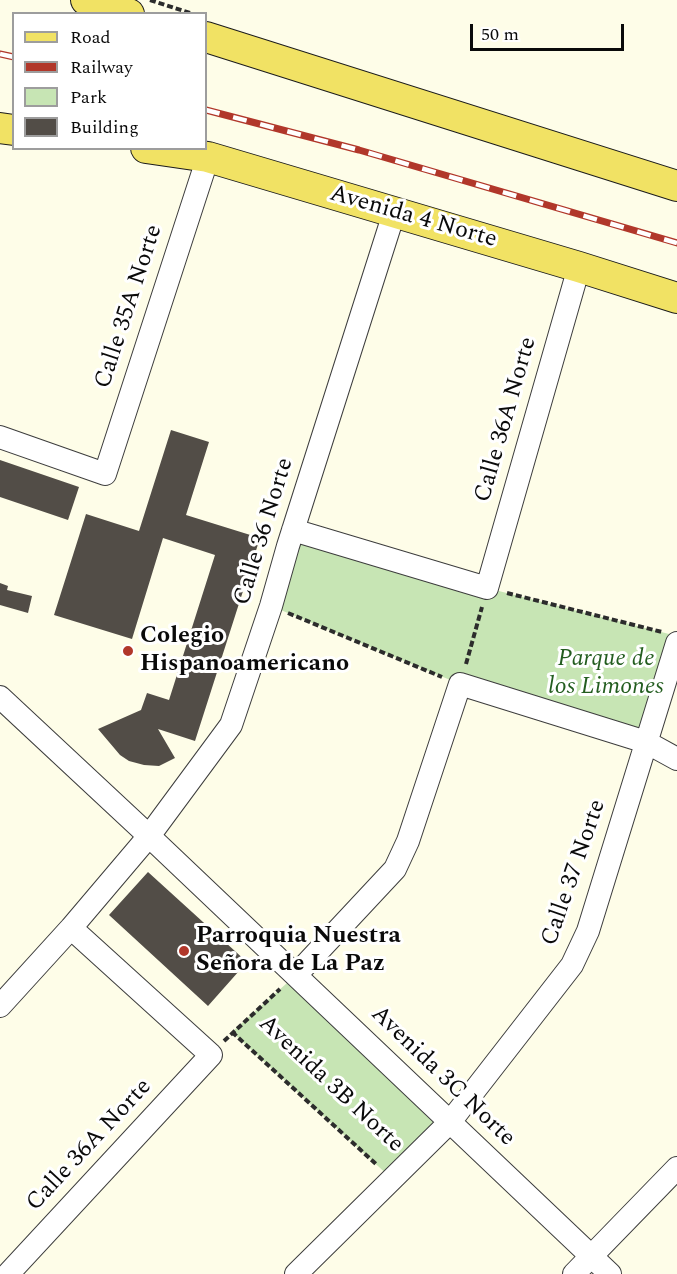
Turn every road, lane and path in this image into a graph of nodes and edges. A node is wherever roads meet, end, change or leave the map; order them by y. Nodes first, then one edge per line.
1 (86, 0) edge
2 (150, 0) edge
3 (123, 12) edge
4 (187, 12) edge
5 (207, 38) edge
6 (160, 150) edge
7 (208, 157) junction
8 (677, 186) edge
9 (394, 213) junction
10 (579, 267) junction
11 (677, 298) edge
12 (0, 437) edge
13 (293, 530) junction
14 (484, 587) junction
15 (271, 606) junction
16 (671, 638) edge
17 (462, 685) junction
18 (1, 700) edge
19 (646, 742) junction
20 (677, 759) edge
21 (149, 836) junction
22 (71, 928) junction
23 (296, 975) junction
24 (0, 1006) edge
25 (450, 1122) junction
26 (677, 1167) edge
27 (391, 1178) junction
28 (590, 1256) junction
29 (9, 1274) edge
30 (296, 1274) edge
31 (574, 1274) edge
32 (610, 1274) edge

1 - 3 main road
2 - 4 path
5 - 8 main road
6 - 7 main road, Avenida 4 Norte
7 - 9 main road, Avenida 4 Norte
7 - 12 street, Calle 35A Norte
9 - 10 main road, Avenida 4 Norte
9 - 13 street, Calle 36 Norte
10 - 11 main road, Avenida 4 Norte
10 - 14 street, Calle 36A Norte
13 - 14 street
13 - 15 street, Calle 36 Norte
14 - 16 path
14 - 17 path
15 - 17 path
15 - 21 street, Calle 36 Norte
16 - 19 street, Calle 37 Norte
17 - 19 street
17 - 23 street
18 - 21 street, Avenida 3C Norte
19 - 20 street
19 - 25 street, Calle 37 Norte
21 - 22 street, Calle 36 Norte
21 - 23 street, Avenida 3C Norte
22 - 24 street, Calle 36 Norte
22 - 29 street, Calle 36A Norte
23 - 25 street, Avenida 3C Norte
23 - 27 path, Avenida 3B Norte
25 - 27 street, Calle 37 Norte
25 - 28 street, Avenida 3C Norte
26 - 28 street
27 - 30 street, Calle 37 Norte
28 - 31 street
28 - 32 street, Avenida 3C Norte

